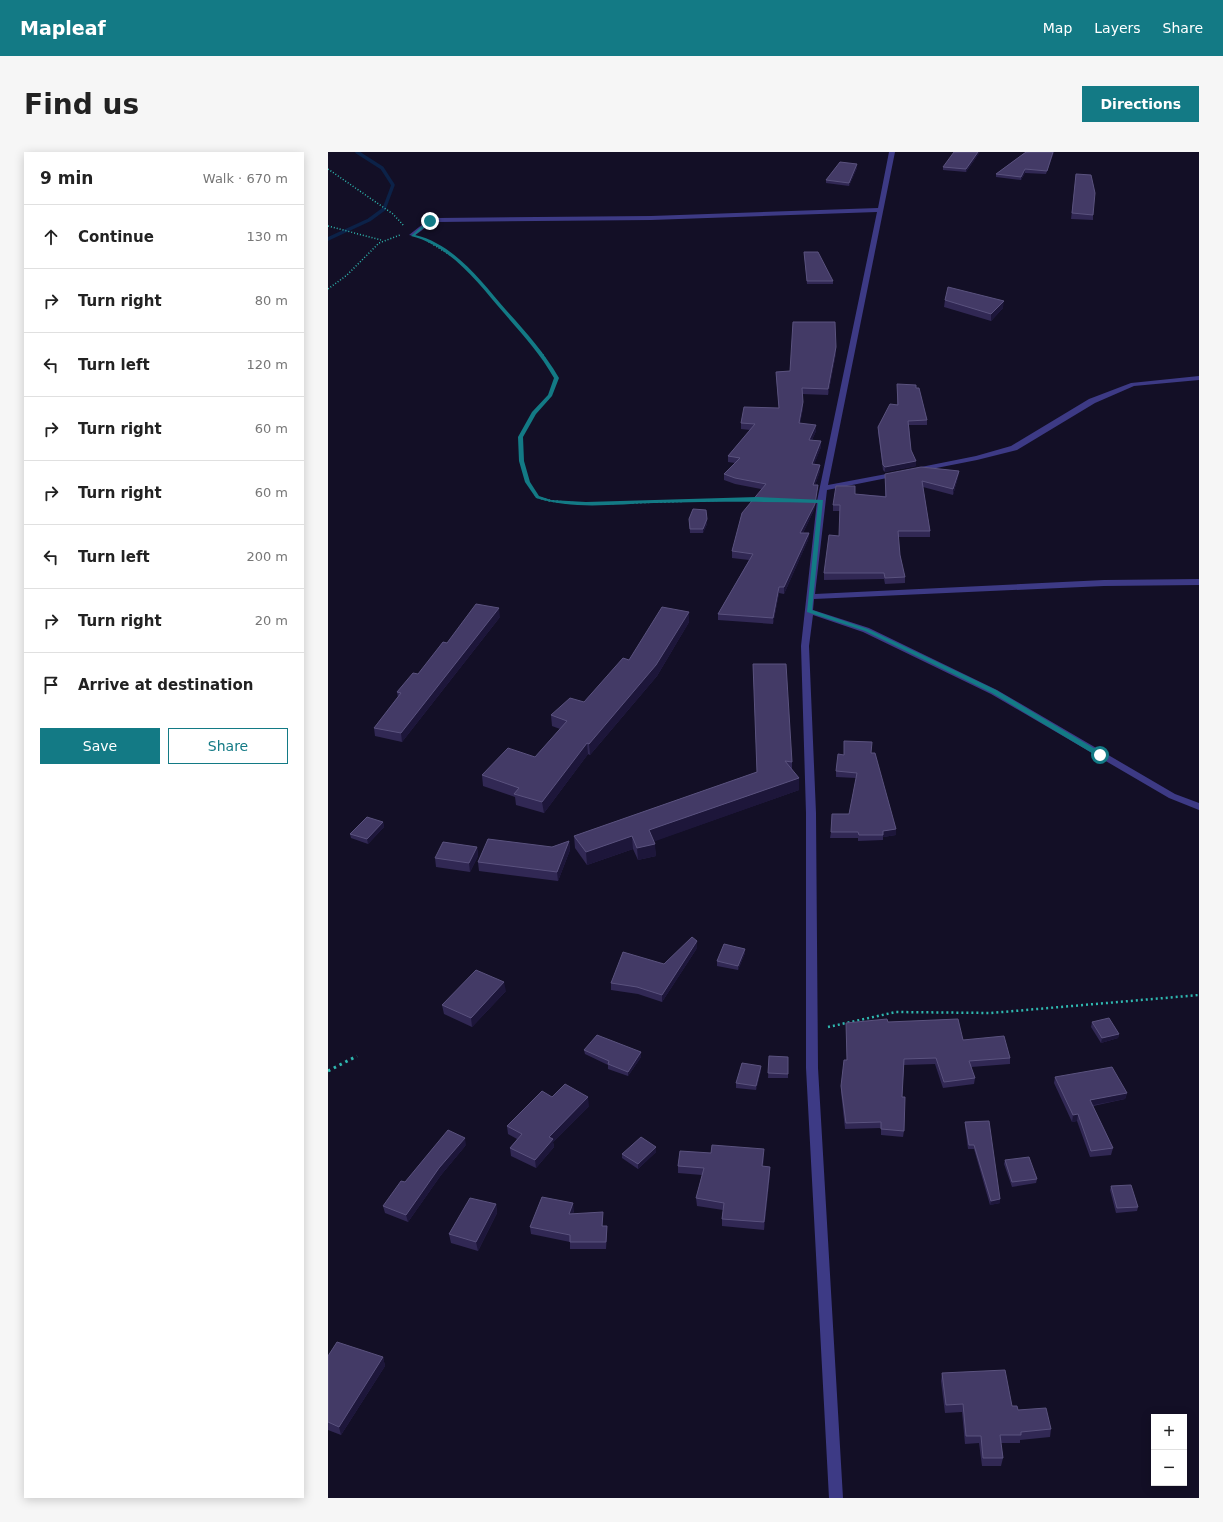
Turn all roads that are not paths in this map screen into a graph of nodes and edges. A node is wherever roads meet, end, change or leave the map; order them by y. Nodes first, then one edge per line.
1 (892, 152) edge
2 (881, 210) junction
3 (412, 235) road end
4 (1199, 378) edge
5 (825, 488) junction
6 (1199, 582) edge
7 (811, 597) junction
8 (809, 610) junction
9 (1199, 807) edge
10 (836, 1498) edge

1 - 2 street
2 - 3 street
2 - 5 street
4 - 5 street
5 - 7 street
6 - 7 street
7 - 8 street
8 - 9 street
8 - 10 street

